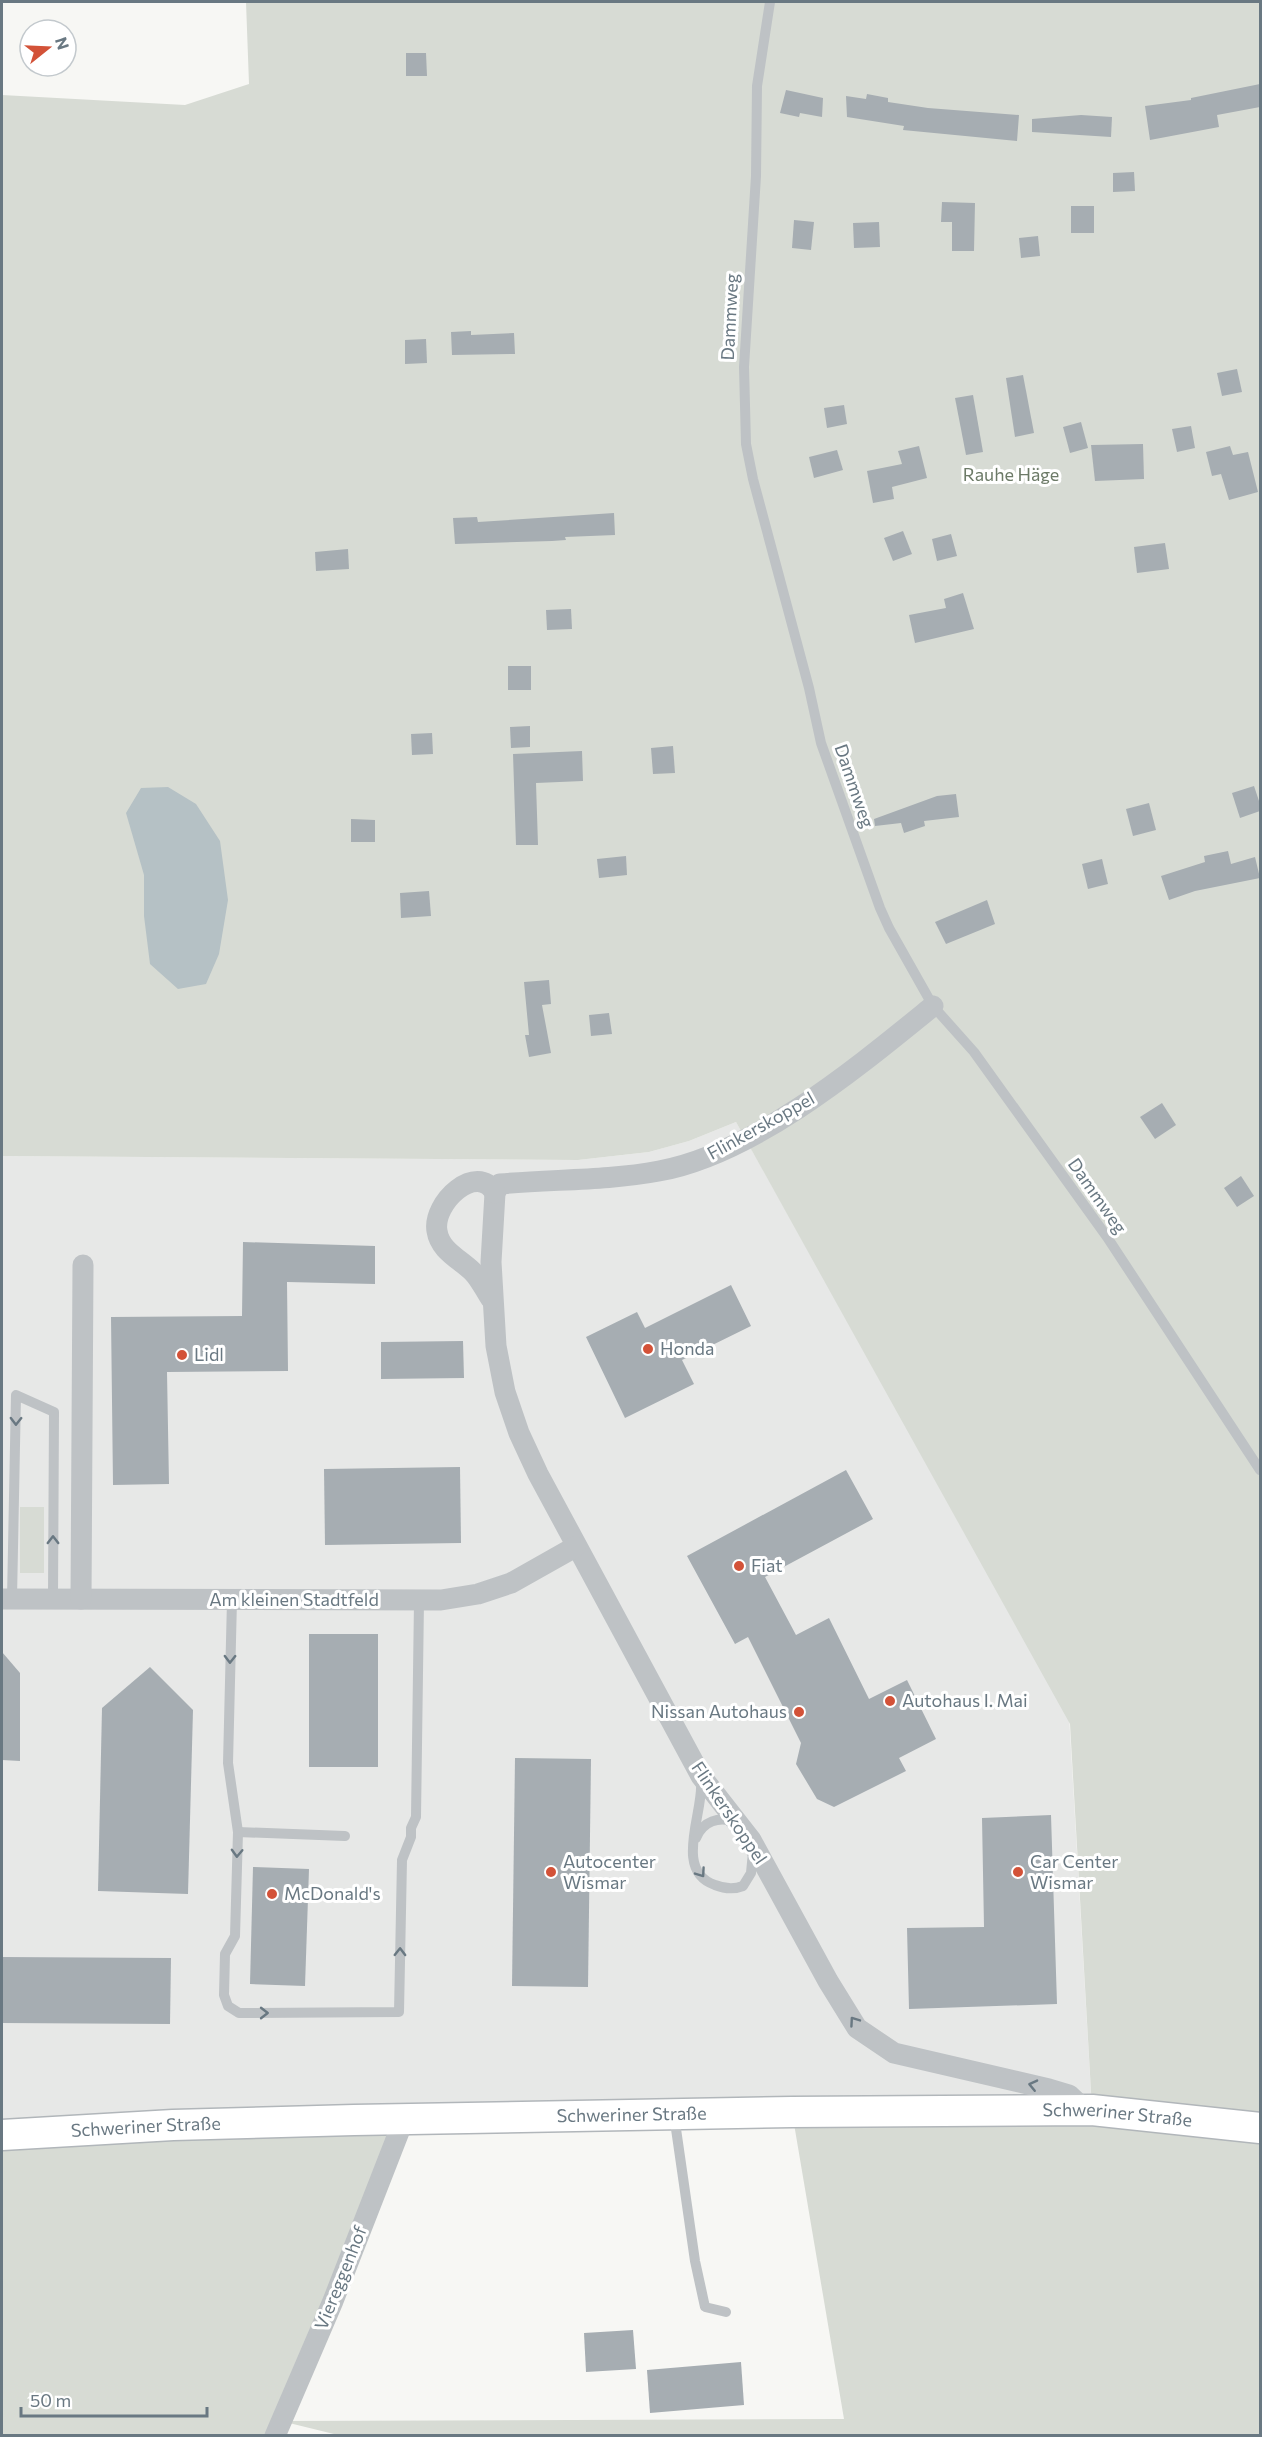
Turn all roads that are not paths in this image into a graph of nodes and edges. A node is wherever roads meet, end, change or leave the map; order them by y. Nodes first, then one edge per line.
1 (770, 2) edge
2 (933, 1005) junction
3 (495, 1193) junction
4 (83, 1265) dead end
5 (492, 1302) junction
6 (1260, 1470) edge
7 (576, 1547) junction
8 (53, 1598) junction
9 (7, 1599) edge
10 (81, 1599) junction
11 (232, 1600) junction
12 (419, 1600) junction
13 (701, 1776) junction
14 (738, 1823) junction
15 (238, 1832) junction
16 (345, 1836) dead end
17 (751, 1840) junction
18 (693, 1846) junction
19 (1085, 2110) junction
20 (674, 2115) junction
21 (404, 2119) junction
22 (1260, 2128) edge
23 (2, 2135) edge
24 (726, 2312) dead end
25 (275, 2436) edge

1 - 2 lane, Dammweg
2 - 3 street, Flinkerskoppel
2 - 6 lane, Dammweg
3 - 5 street, Flinkerskoppel
3 - 5 street, Flinkerskoppel
4 - 10 street
5 - 7 street, Flinkerskoppel
7 - 12 street, Am kleinen Stadtfeld
7 - 13 street, Flinkerskoppel
8 - 9 street, Am kleinen Stadtfeld
8 -> 9 lane
8 - 10 street, Am kleinen Stadtfeld
10 - 11 street, Am kleinen Stadtfeld
11 - 12 street, Am kleinen Stadtfeld
11 -> 15 lane
15 -> 12 lane
13 - 14 street, Flinkerskoppel
13 - 18 lane
14 - 17 street, Flinkerskoppel
14 - 18 lane
15 - 16 lane
18 -> 17 lane
19 -> 17 street, Flinkerskoppel
19 - 20 main road, Schweriner Straße
19 - 22 main road, Schweriner Straße
20 - 21 main road, Schweriner Straße
20 - 24 lane
21 - 23 main road, Schweriner Straße
21 - 25 street, Viereggenhof

